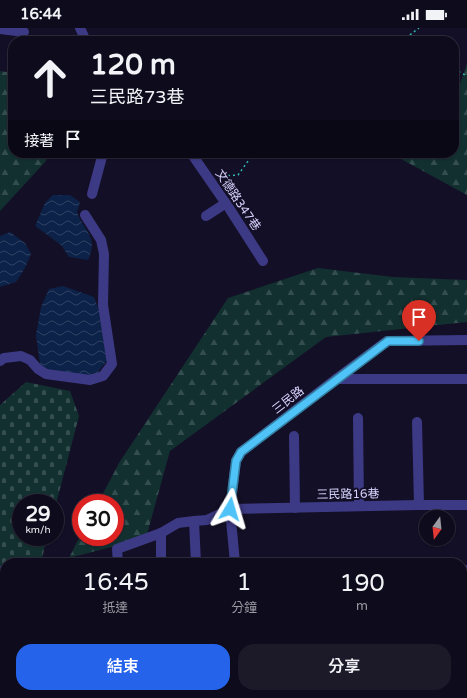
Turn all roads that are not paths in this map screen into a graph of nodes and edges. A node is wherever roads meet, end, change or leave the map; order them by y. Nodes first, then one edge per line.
1 (0, 29) edge
2 (24, 32) dead end
3 (101, 158) edge
4 (194, 158) edge
5 (92, 194) dead end
6 (226, 203) junction
7 (85, 215) dead end
8 (206, 216) dead end
9 (263, 261) dead end
10 (467, 340) edge
11 (0, 360) edge
12 (336, 379) junction
13 (467, 379) edge
14 (358, 418) dead end
15 (417, 422) dead end
16 (294, 436) dead end
17 (419, 505) junction
18 (467, 505) edge
19 (359, 506) junction
20 (295, 508) junction
21 (230, 509) junction
22 (194, 520) junction
23 (161, 533) junction
24 (118, 558) edge
25 (161, 558) edge
26 (196, 558) edge
27 (235, 558) edge

1 - 2 street
3 - 5 street
4 - 6 street, 文德路347巷
6 - 8 street
6 - 9 street, 文德路347巷
7 - 11 street
10 - 12 street, 三民路
12 - 13 street
12 - 21 street, 三民路
14 - 19 street
15 - 17 street
16 - 20 street
17 - 18 street, 三民路16巷
17 - 19 street, 三民路16巷
19 - 20 street, 三民路16巷
20 - 21 street, 三民路16巷
21 - 22 street
21 - 27 street, 三民路
22 - 23 street
22 - 26 street
23 - 24 street
23 - 25 street

